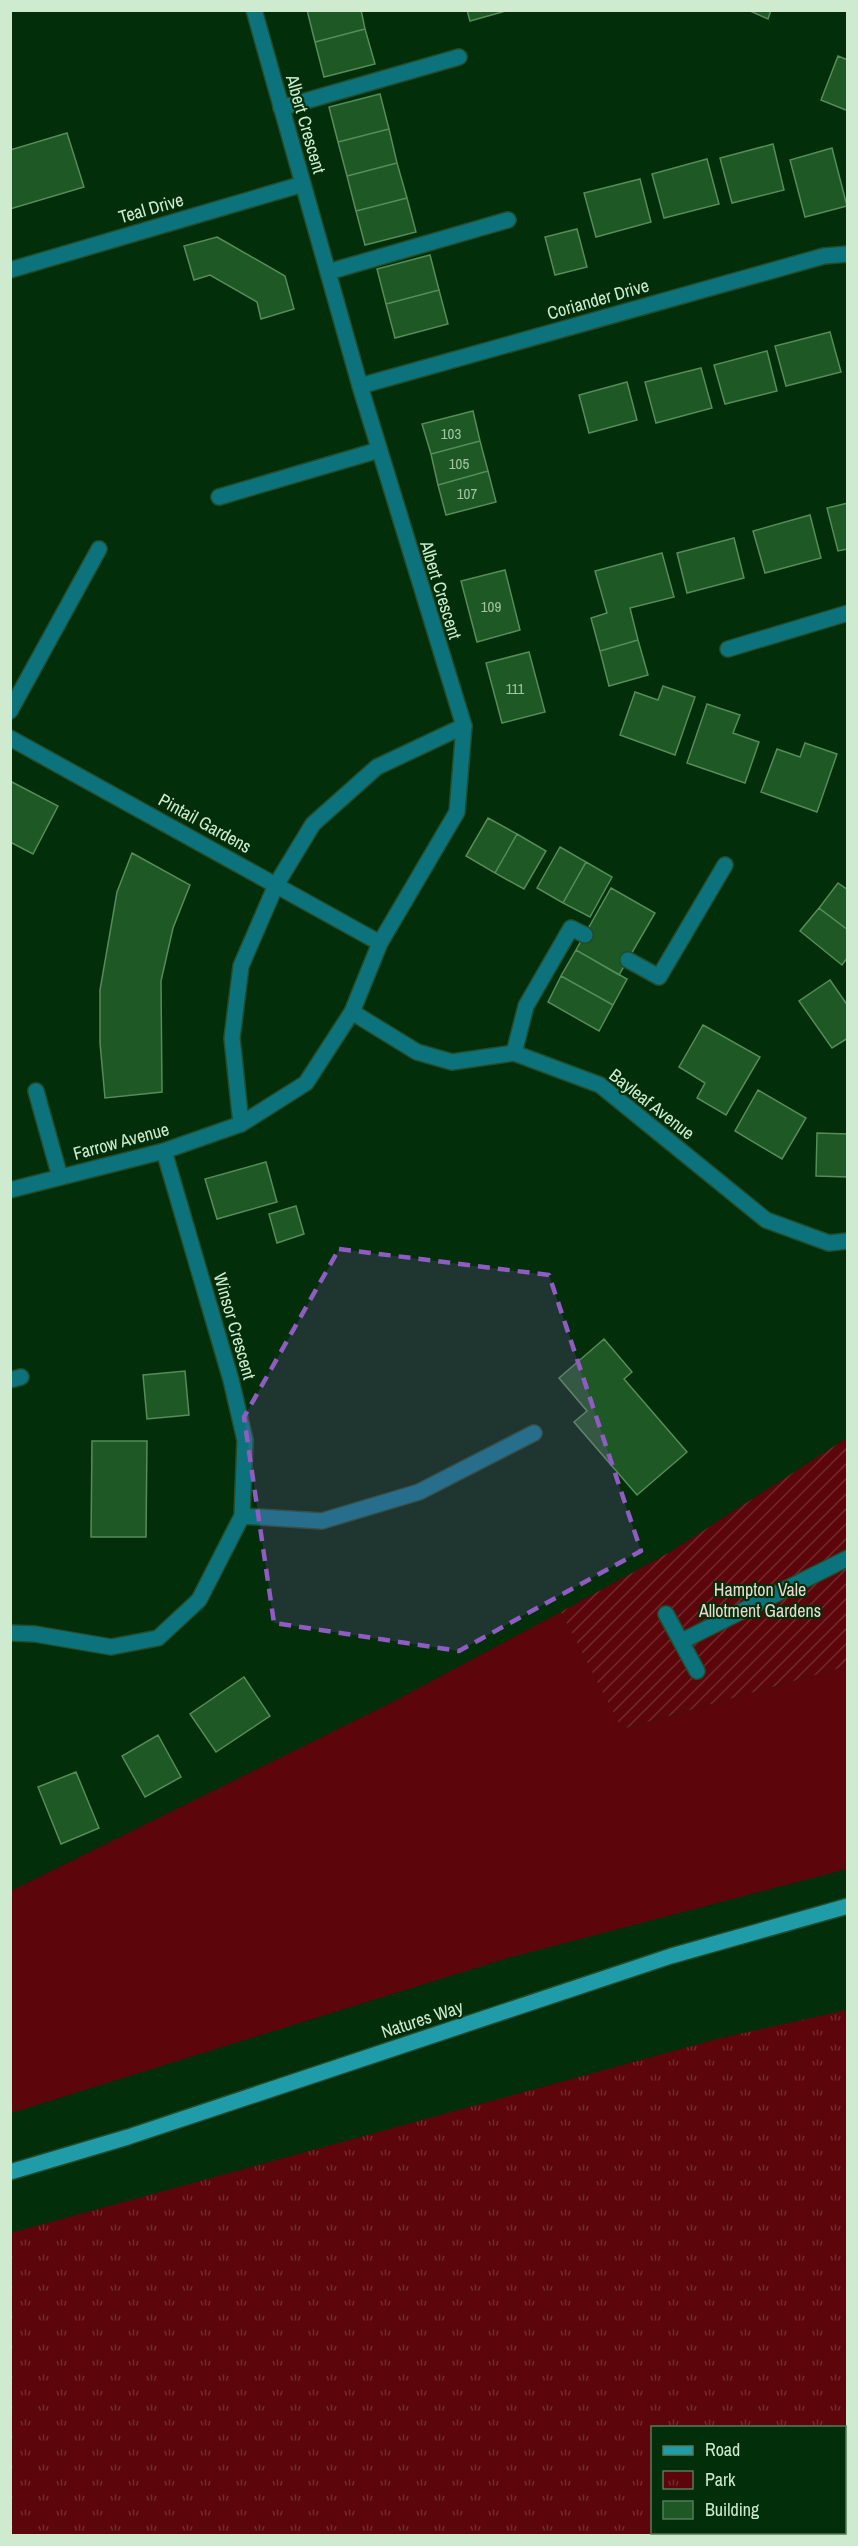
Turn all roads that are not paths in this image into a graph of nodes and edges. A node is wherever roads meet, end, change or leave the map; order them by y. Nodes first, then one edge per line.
1 (254, 10) edge
2 (459, 57) dead end
3 (281, 108) junction
4 (303, 184) junction
5 (508, 220) dead end
6 (848, 254) edge
7 (10, 270) edge
8 (328, 272) junction
9 (360, 386) junction
10 (379, 450) junction
11 (219, 497) dead end
12 (99, 549) dead end
13 (848, 613) edge
14 (728, 649) dead end
15 (10, 711) edge
16 (464, 726) junction
17 (10, 738) edge
18 (725, 865) dead end
19 (276, 885) junction
20 (585, 935) dead end
21 (380, 943) junction
22 (628, 960) dead end
23 (352, 1012) junction
24 (514, 1053) junction
25 (36, 1091) dead end
26 (241, 1124) junction
27 (164, 1150) junction
28 (60, 1177) junction
29 (10, 1190) edge
30 (848, 1241) edge
31 (534, 1433) dead end
32 (242, 1516) junction
33 (848, 1558) edge
34 (666, 1614) dead end
35 (10, 1633) edge
36 (682, 1641) junction
37 (697, 1671) dead end
38 (848, 1906) edge
39 (10, 2172) edge

1 - 3 street, Albert Crescent
2 - 3 street
3 - 4 street, Albert Crescent
4 - 7 street, Teal Drive
4 - 8 street, Albert Crescent
5 - 8 street
6 - 9 street, Coriander Drive
8 - 9 street, Albert Crescent
9 - 10 street, Albert Crescent
10 - 11 street
10 - 16 street, Albert Crescent
12 - 15 street
13 - 14 street
16 - 19 street
16 - 21 street, Albert Crescent
17 - 19 street, Pintail Gardens
18 - 22 street
19 - 21 street, Pintail Gardens
19 - 26 street
20 - 24 street
21 - 23 street, Albert Crescent
23 - 24 street, Bayleaf Avenue
23 - 26 street, Albert Crescent
24 - 30 street, Bayleaf Avenue
25 - 28 street
26 - 27 street, Farrow Avenue
27 - 28 street, Farrow Avenue
27 - 32 street, Winsor Crescent
28 - 29 street, Farrow Avenue
31 - 32 street
32 - 35 street, Winsor Crescent
33 - 36 street
34 - 36 street
36 - 37 street
38 - 39 street, Natures Way

